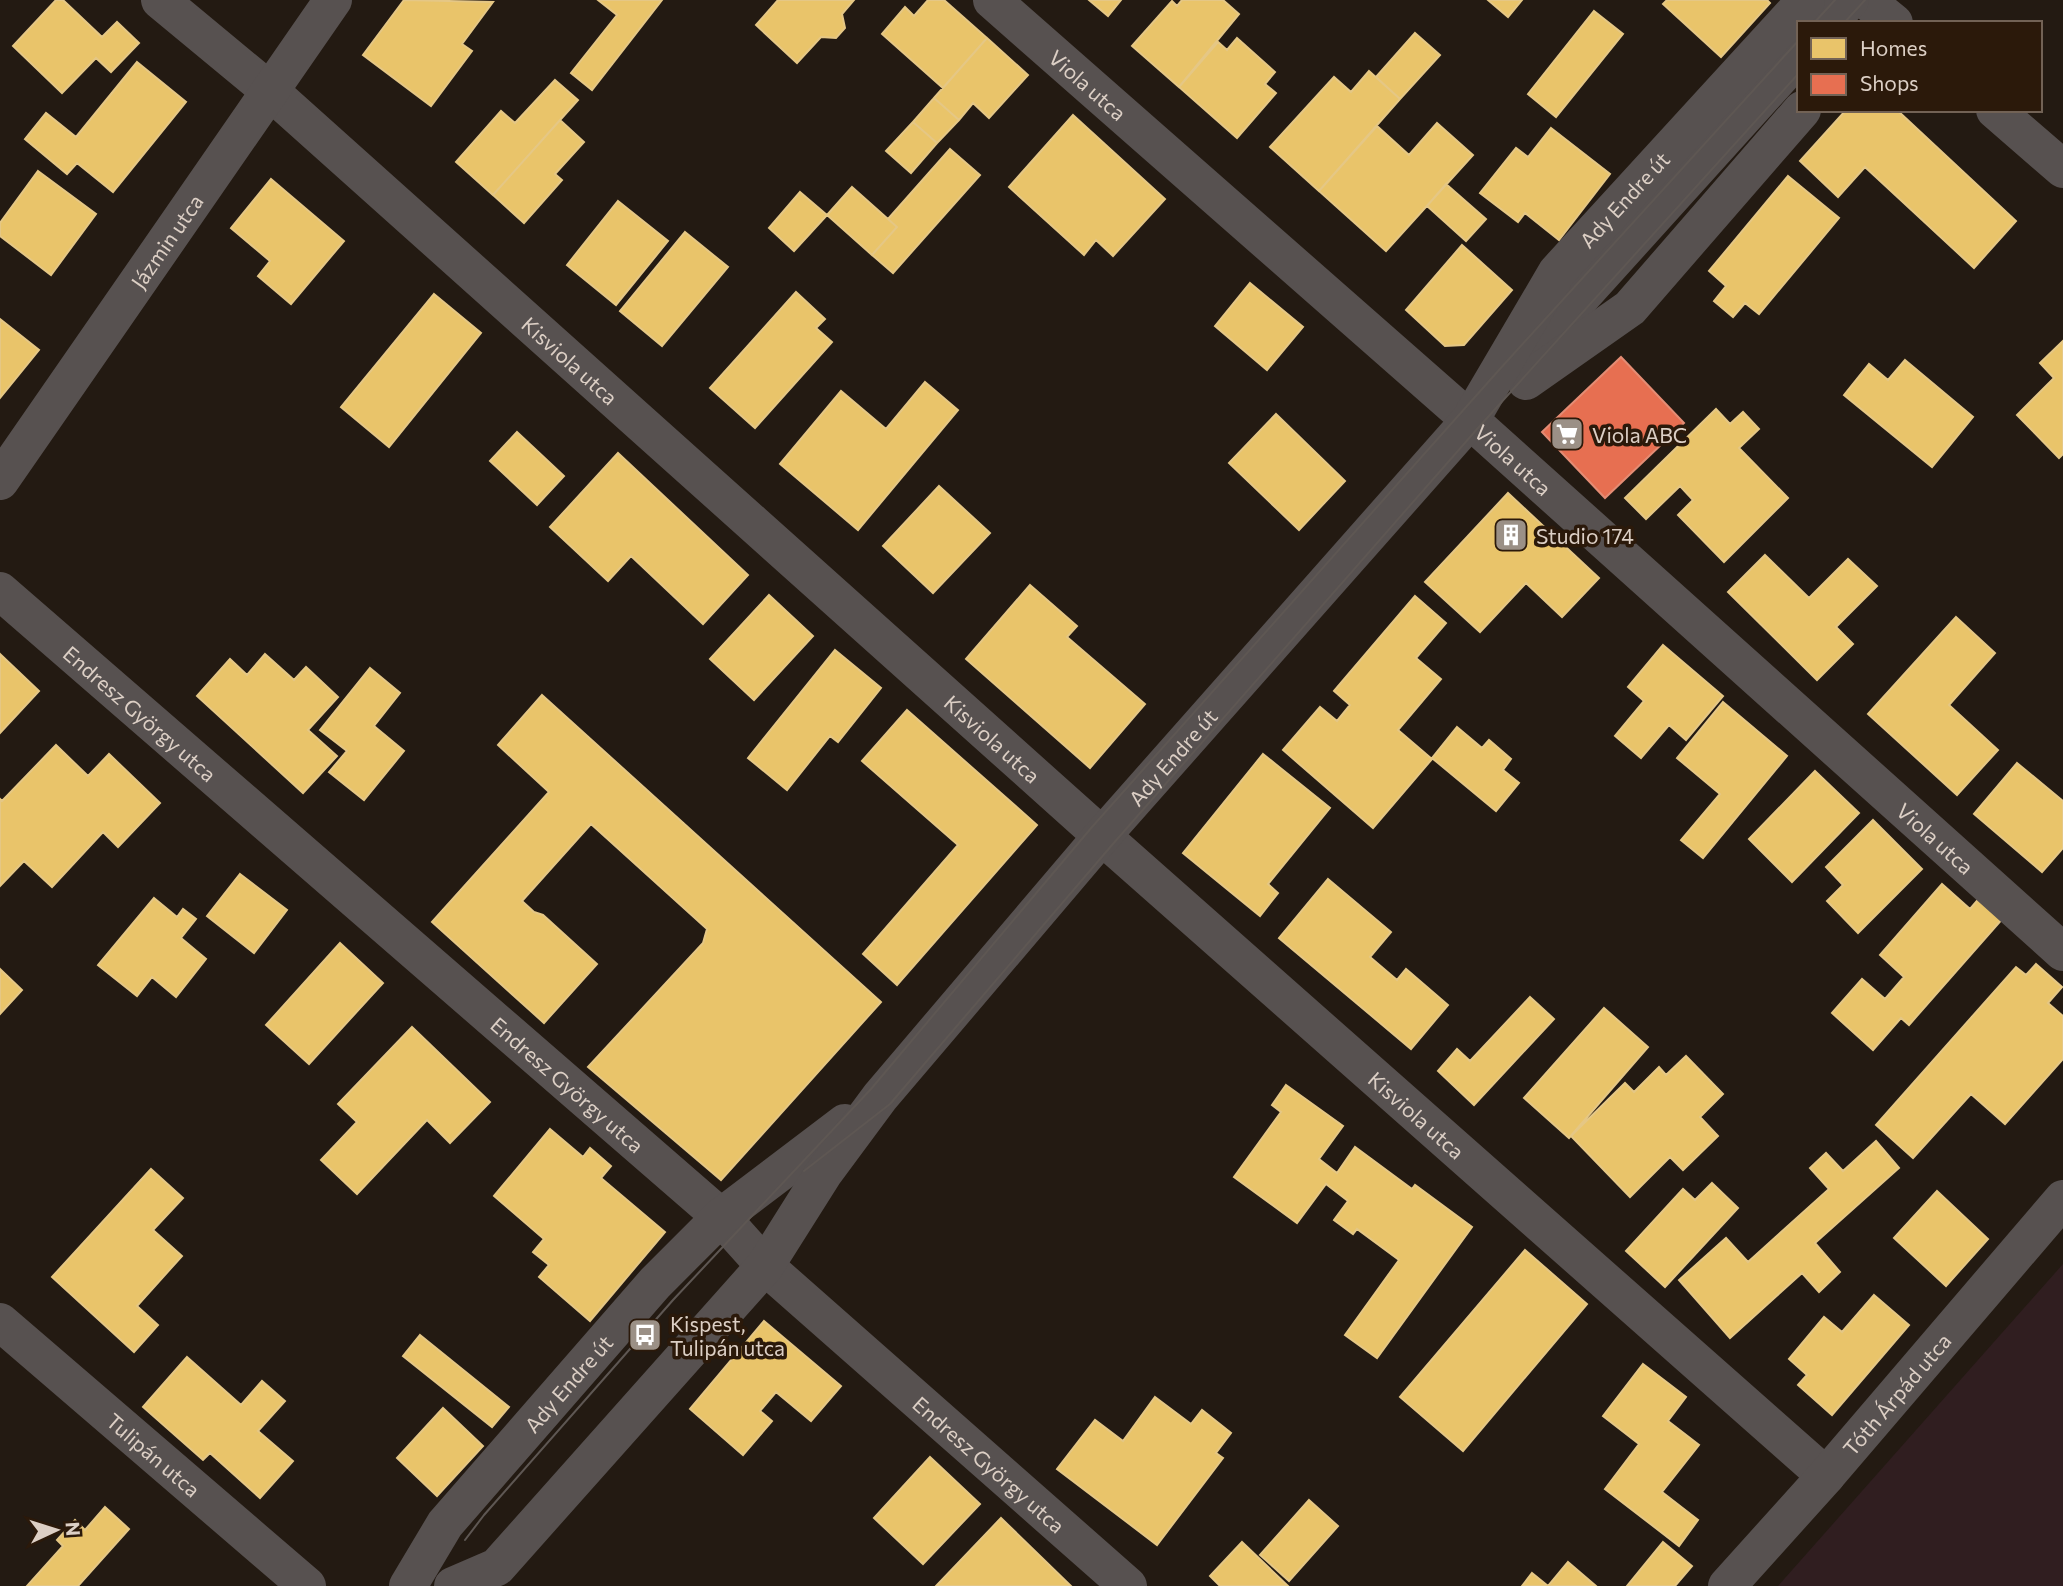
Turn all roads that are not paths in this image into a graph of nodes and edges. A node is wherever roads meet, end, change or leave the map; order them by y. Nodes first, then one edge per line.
1 (160, 0) edge
2 (333, 0) edge
3 (992, 0) edge
4 (1806, 0) edge
5 (1850, 0) edge
6 (1831, 21) edge
7 (1797, 58) edge
8 (271, 92) junction
9 (1800, 112) edge
10 (1998, 112) edge
11 (2063, 169) edge
12 (1470, 420) junction
13 (0, 481) edge
14 (0, 591) edge
15 (1102, 836) junction
16 (2063, 952) edge
17 (880, 1097) junction
18 (2063, 1199) edge
19 (721, 1217) junction
20 (765, 1266) junction
21 (0, 1322) edge
22 (1826, 1476) junction
23 (307, 1586) edge
24 (408, 1586) edge
25 (453, 1586) edge
26 (1128, 1586) edge
27 (1727, 1586) edge

1 - 8 street, Kisviola utca
2 - 8 street, Jázmin utca
3 - 12 street, Viola utca
4 - 12 street, Ady Endre út
5 - 6 street
7 - 12 street
8 - 13 street, Jázmin utca
8 - 15 street, Kisviola utca
9 - 12 street, Ady Endre út
10 - 11 street
12 - 15 street, Ady Endre út
12 - 16 street, Viola utca
14 - 19 street, Endresz György utca
15 - 17 street, Ady Endre út
15 - 22 street, Kisviola utca
17 - 19 street, Ady Endre út
17 - 20 street, Ady Endre út
18 - 22 street, Tóth Árpád utca
19 - 20 street, Endresz György utca
19 - 24 street, Ady Endre út
20 - 25 street, Ady Endre út
20 - 26 street, Endresz György utca
21 - 23 street, Tulipán utca
22 - 27 street, Tóth Árpád utca

